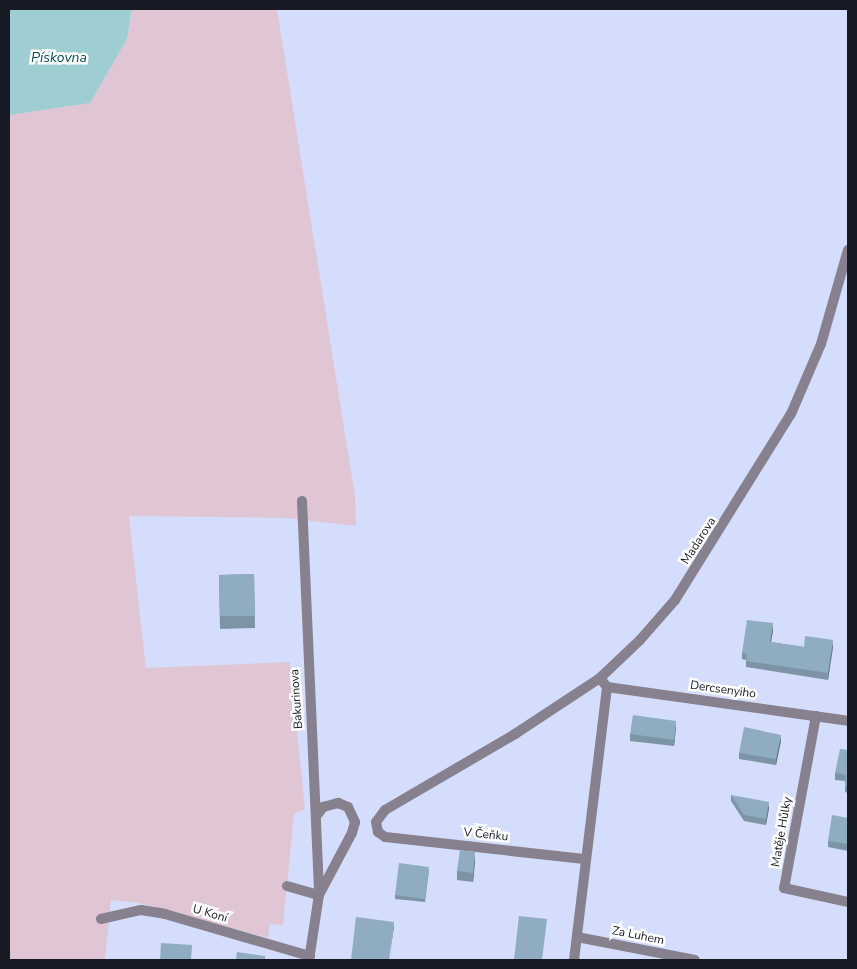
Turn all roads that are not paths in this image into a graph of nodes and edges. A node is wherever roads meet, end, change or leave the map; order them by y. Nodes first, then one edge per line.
1 (848, 250) edge
2 (302, 501) dead end
3 (600, 678) junction
4 (607, 687) junction
5 (816, 716) junction
6 (848, 721) edge
7 (318, 814) junction
8 (385, 837) joint
9 (584, 859) junction
10 (287, 886) dead end
11 (319, 894) junction
12 (848, 902) edge
13 (101, 919) dead end
14 (577, 937) junction
15 (309, 958) edge
16 (574, 960) edge
17 (695, 960) edge

1 - 3 street, Madarova
2 - 7 street, Bakurinova
3 - 4 street
3 - 8 street, Madarova
4 - 5 street, Dercsenyiho
4 - 9 street
5 - 6 street, Dercsenyiho
5 - 12 street, Matěje Hůlky
7 - 11 street, Bakurinova
7 - 11 street, Bakurinova
8 - 9 street, V Čeňku
9 - 14 street
10 - 11 street
11 - 15 street, Bakurinova
13 - 15 street, U Koní
14 - 16 street
14 - 17 street, Za Luhem

